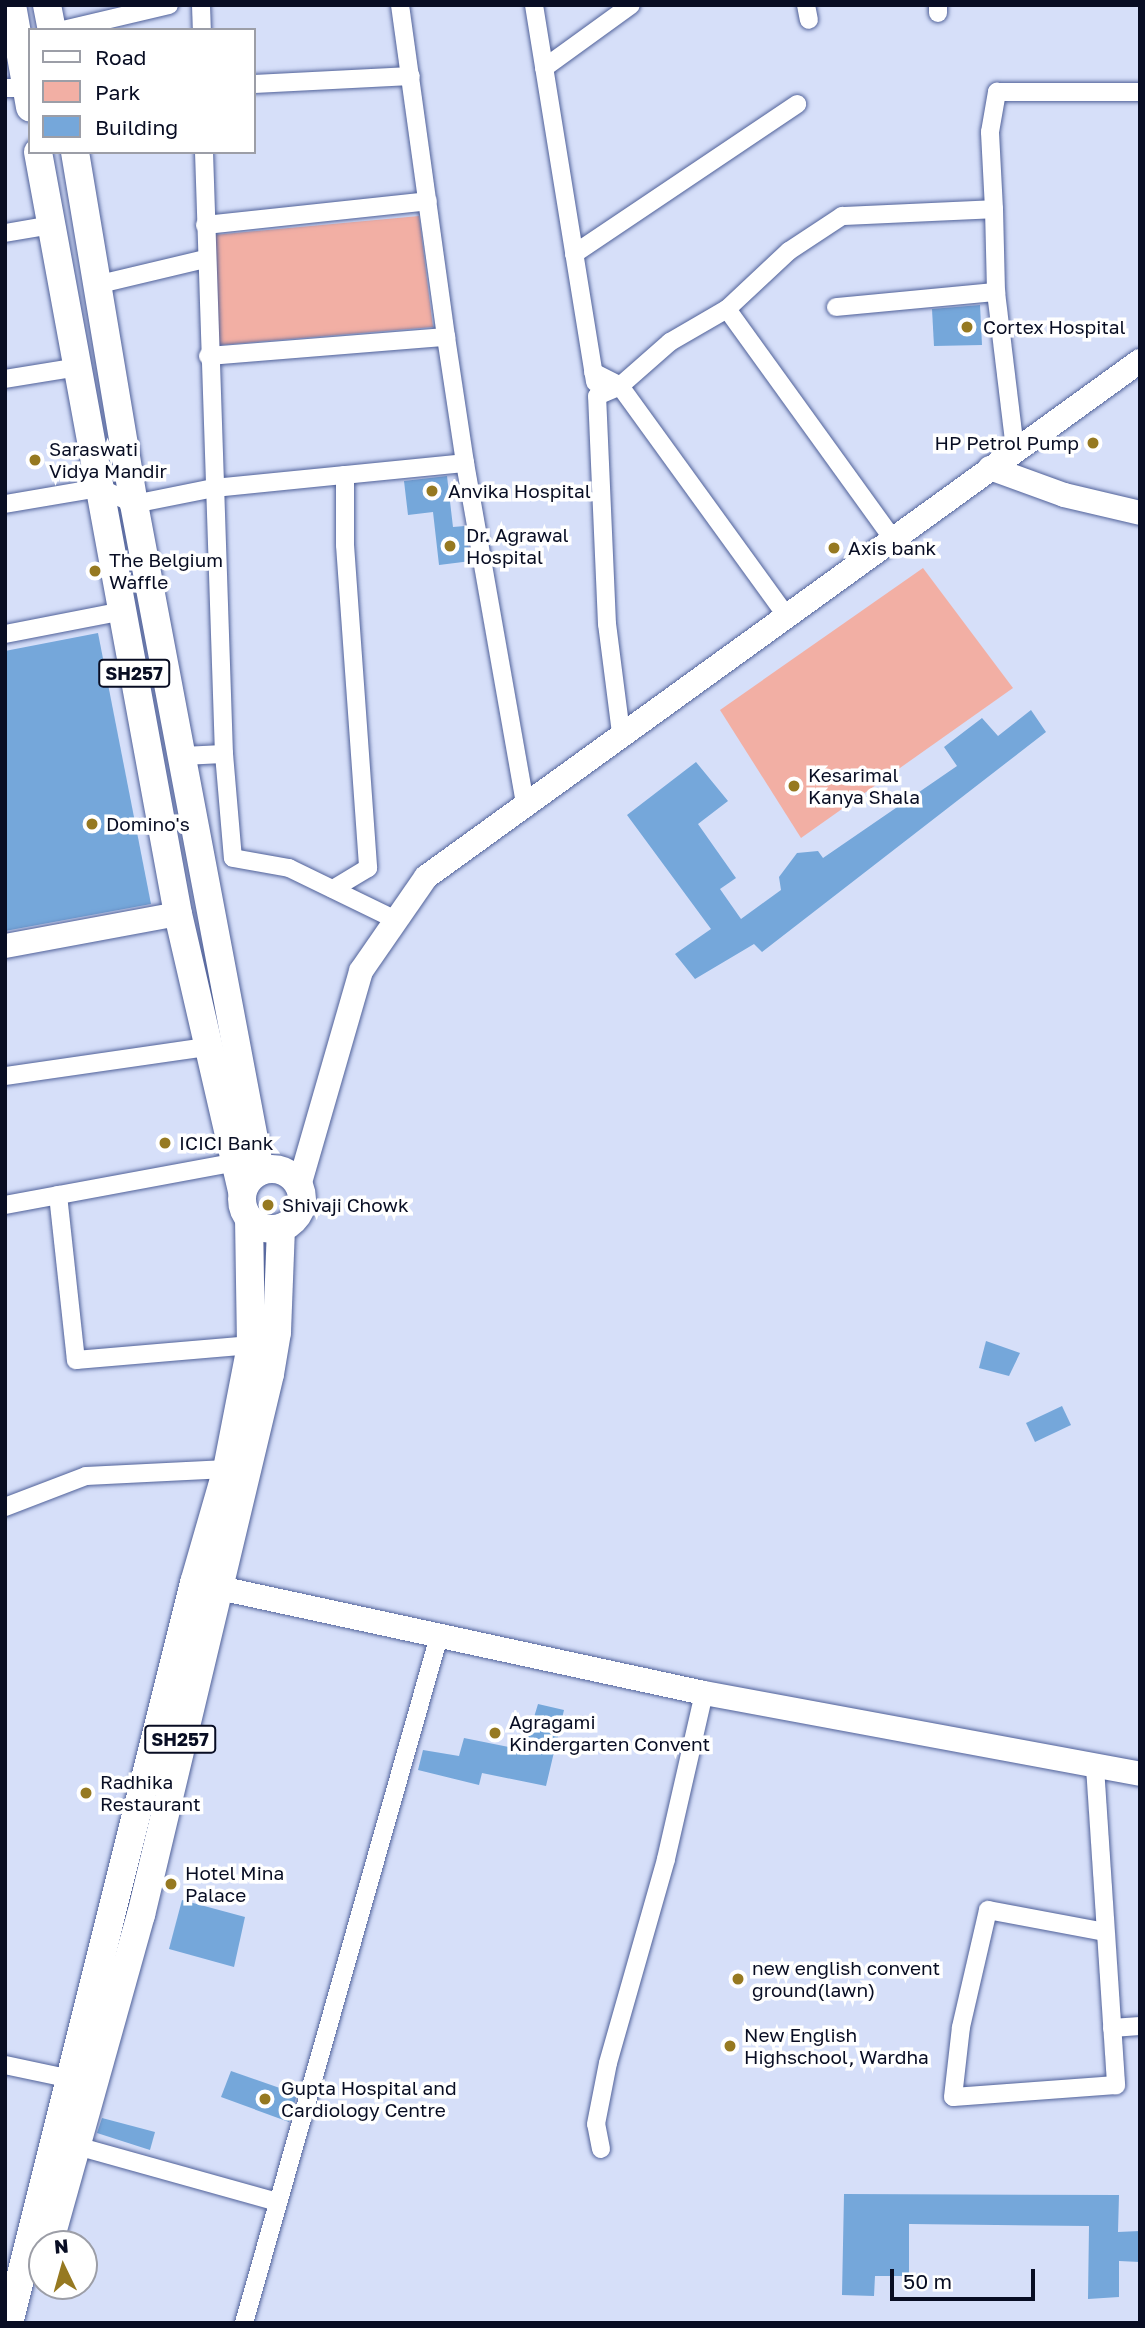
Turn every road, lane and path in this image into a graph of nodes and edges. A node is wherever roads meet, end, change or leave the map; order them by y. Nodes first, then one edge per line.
1 (12, 5) edge
2 (47, 5) edge
3 (169, 5) edge
4 (201, 5) edge
5 (400, 5) edge
6 (534, 5) edge
7 (631, 5) edge
8 (52, 28) edge
9 (71, 28) edge
10 (202, 28) edge
11 (544, 68) junction
12 (411, 76) junction
13 (256, 84) edge
14 (1140, 92) edge
15 (20, 94) edge
16 (797, 104) dead end
17 (38, 154) edge
18 (75, 154) edge
19 (204, 154) edge
20 (428, 201) junction
21 (994, 209) junction
22 (52, 225) junction
23 (205, 225) junction
24 (5, 233) edge
25 (574, 254) junction
26 (205, 259) junction
27 (100, 284) junction
28 (996, 292) junction
29 (836, 307) dead end
30 (727, 309) junction
31 (446, 337) junction
32 (208, 356) junction
33 (1140, 361) edge
34 (78, 368) junction
35 (593, 372) junction
36 (5, 379) edge
37 (620, 386) junction
38 (597, 396) junction
39 (1015, 450) junction
40 (465, 463) junction
41 (990, 468) junction
42 (345, 475) junction
43 (100, 488) junction
44 (214, 488) junction
45 (5, 505) edge
46 (134, 505) junction
47 (1140, 513) edge
48 (892, 538) junction
49 (122, 611) junction
50 (786, 615) junction
51 (5, 634) edge
52 (621, 733) junction
53 (224, 754) junction
54 (182, 756) junction
55 (524, 803) junction
56 (233, 858) junction
57 (202, 865) junction
58 (333, 889) junction
59 (178, 914) junction
60 (396, 920) junction
61 (5, 946) edge
62 (206, 1046) junction
63 (5, 1076) edge
64 (250, 1166) junction
65 (302, 1176) junction
66 (58, 1195) junction
67 (5, 1205) edge
68 (249, 1219) junction
69 (281, 1228) junction
70 (251, 1345) junction
71 (227, 1469) junction
72 (8, 1501) edge
73 (206, 1585) junction
74 (439, 1636) junction
75 (704, 1693) junction
76 (1095, 1767) junction
77 (1140, 1774) edge
78 (1105, 1932) junction
79 (1140, 2026) edge
80 (1112, 2028) junction
81 (5, 2065) edge
82 (71, 2079) junction
83 (77, 2146) junction
84 (601, 2149) dead end
85 (277, 2202) junction
86 (53, 2230) edge
87 (33, 2300) edge
88 (9, 2323) edge
89 (27, 2323) edge
90 (244, 2323) edge

1 - 15 main road
2 - 8 main road
3 - 9 street
4 - 10 street
5 - 12 street
6 - 11 street
7 - 11 street
11 - 25 street
12 - 13 street
12 - 20 street
14 - 21 street
16 - 25 street
17 - 22 main road, SH257
18 - 27 main road, SH257
19 - 23 street
20 - 23 street
20 - 31 street
21 - 28 street
21 - 30 street
22 - 24 street
22 - 34 main road, SH257
23 - 26 street
25 - 35 street
26 - 27 street
26 - 32 street
27 - 46 main road, SH257
28 - 29 street
28 - 39 street
30 - 37 street
30 - 48 street
31 - 32 street
31 - 40 street
32 - 44 street
33 - 39 main road
34 - 36 street
34 - 43 main road, SH257
35 - 37 street
35 - 38 street
37 - 38 street
37 - 50 street
38 - 52 street
39 - 41 main road
40 - 42 street
40 - 55 street
41 - 47 main road
41 - 48 main road
42 - 44 street
42 - 58 street
43 - 45 street
43 - 46 street
43 - 49 main road, SH257
44 - 46 street
44 - 53 street
46 - 54 main road, SH257
48 - 50 main road
49 - 51 street
49 - 59 main road, SH257
50 - 52 main road
52 - 55 main road
53 - 54 street
53 - 56 street
54 - 57 main road, SH257
55 - 60 main road
56 - 57 street
56 - 58 street
57 - 64 main road, SH257
58 - 60 street
59 - 61 main road
59 - 62 main road, SH257
60 - 65 main road
62 - 63 street
62 - 64 main road, SH257
64 - 65 main road
64 - 66 street
64 - 68 main road
65 - 69 main road
66 - 67 street
66 - 70 street
68 - 69 main road
68 - 70 main road, SH257
69 - 73 main road, SH257
70 - 71 main road, SH257
71 - 72 street
71 - 73 main road, SH257
73 - 74 main road
73 - 82 main road, SH257
73 - 83 main road, SH257
74 - 75 main road
74 - 85 street
75 - 76 main road
75 - 84 street
76 - 77 main road
76 - 78 street
78 - 80 street
78 - 80 street
79 - 80 street
81 - 82 street
82 - 88 main road, SH257
83 - 85 street
83 - 86 main road, SH257
85 - 90 street
87 - 89 main road

